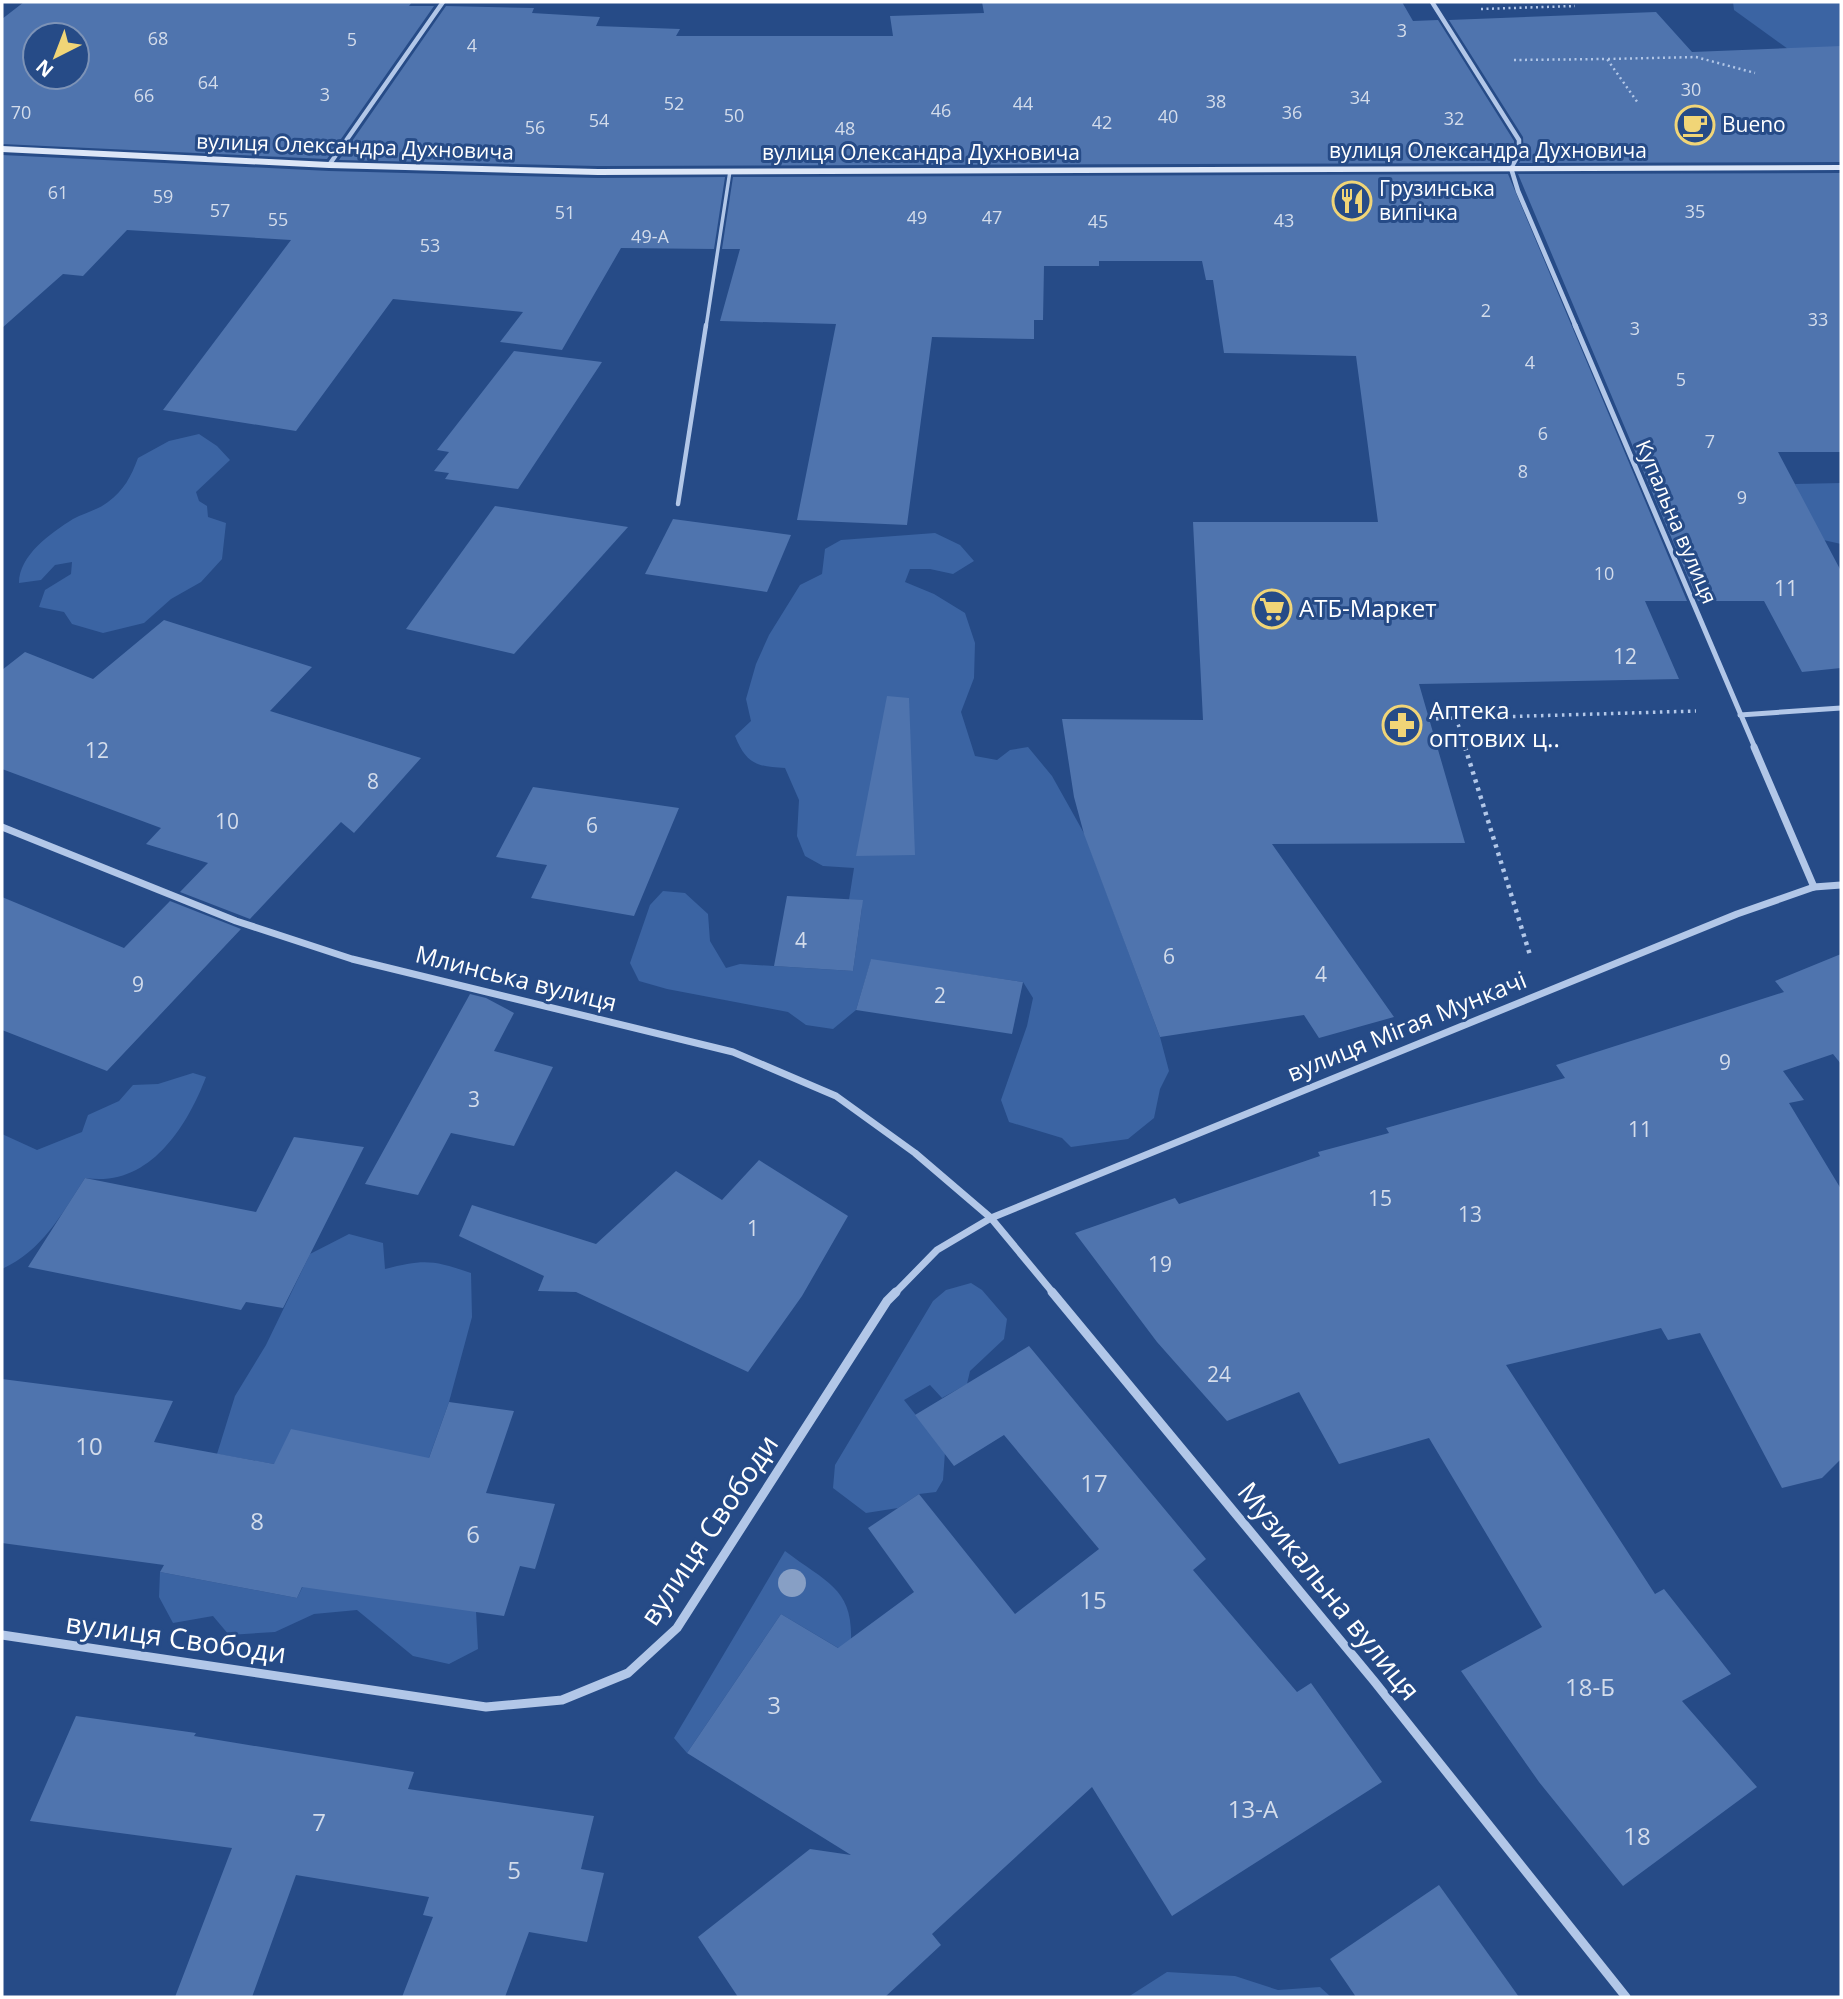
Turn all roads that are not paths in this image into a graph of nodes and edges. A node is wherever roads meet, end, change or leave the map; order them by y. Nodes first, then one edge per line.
1 (443, 2) edge
2 (1432, 2) edge
3 (2, 149) edge
4 (329, 165) junction
5 (1841, 168) edge
6 (1511, 169) junction
7 (730, 171) junction
8 (678, 504) dead end
9 (1841, 708) edge
10 (1740, 715) junction
11 (2, 827) edge
12 (1841, 885) edge
13 (1814, 887) junction
14 (991, 1218) junction
15 (2, 1635) edge
16 (1626, 1997) edge

1 - 4 street
2 - 6 street
3 - 4 street, вулиця Олександра Духновича
4 - 7 street, вулиця Олександра Духновича
5 - 6 street, вулиця Олександра Духновича
6 - 7 street, вулиця Олександра Духновича
6 - 10 street, Купальна вулиця
7 - 8 lane
9 - 10 street
10 - 13 street, Купальна вулиця
11 - 14 street, Млинська вулиця
12 - 13 street, вулиця Мігая Мункачі
13 - 14 street, вулиця Мігая Мункачі
14 - 15 street, вулиця Свободи
14 - 16 street, Музикальна вулиця

